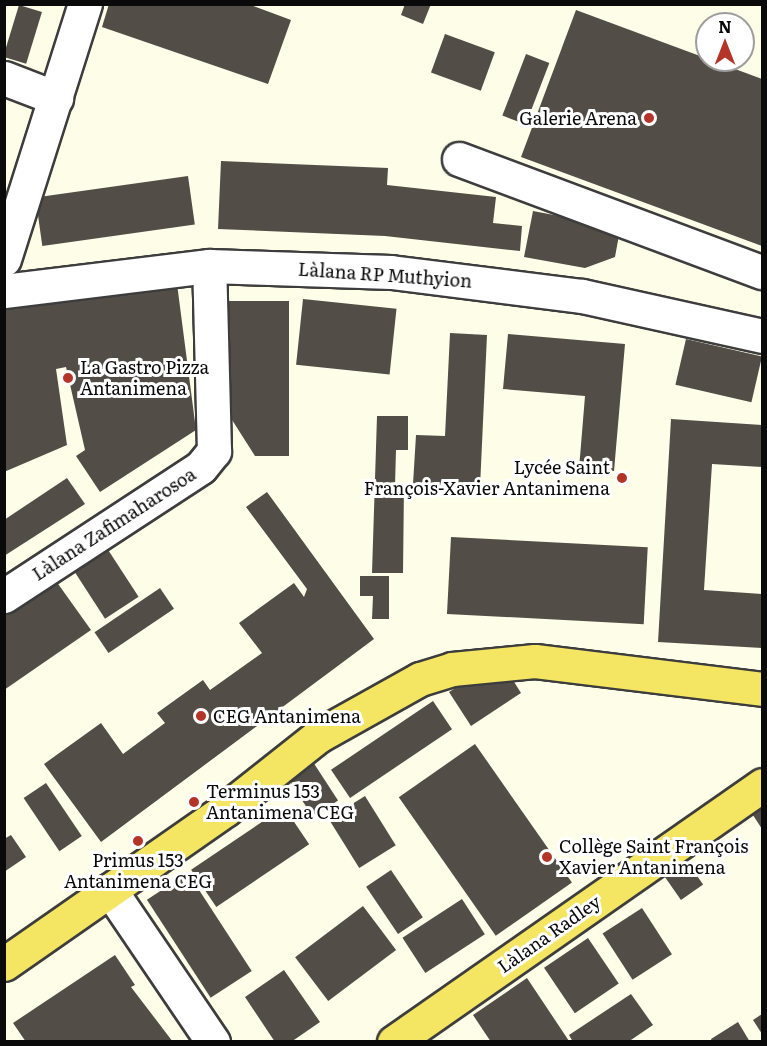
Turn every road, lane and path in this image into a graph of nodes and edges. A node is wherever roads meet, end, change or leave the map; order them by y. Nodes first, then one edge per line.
1 (85, 4) edge
2 (4, 78) edge
3 (56, 98) junction
4 (459, 159) dead end
5 (4, 259) edge
6 (209, 266) junction
7 (762, 272) edge
8 (4, 291) edge
9 (762, 336) edge
10 (4, 596) edge
11 (762, 689) edge
12 (762, 785) edge
13 (110, 890) junction
14 (4, 964) edge
15 (213, 1041) edge
16 (394, 1041) edge

1 - 3 street
2 - 3 street
3 - 5 street
4 - 7 street
6 - 8 street, Làlana RP Muthyion
6 - 9 street, Làlana RP Muthyion
6 - 10 street, Làlana Zafimaharosoa
11 - 13 main road
12 - 16 main road, Làlana Radley
13 - 14 main road
13 - 15 street

